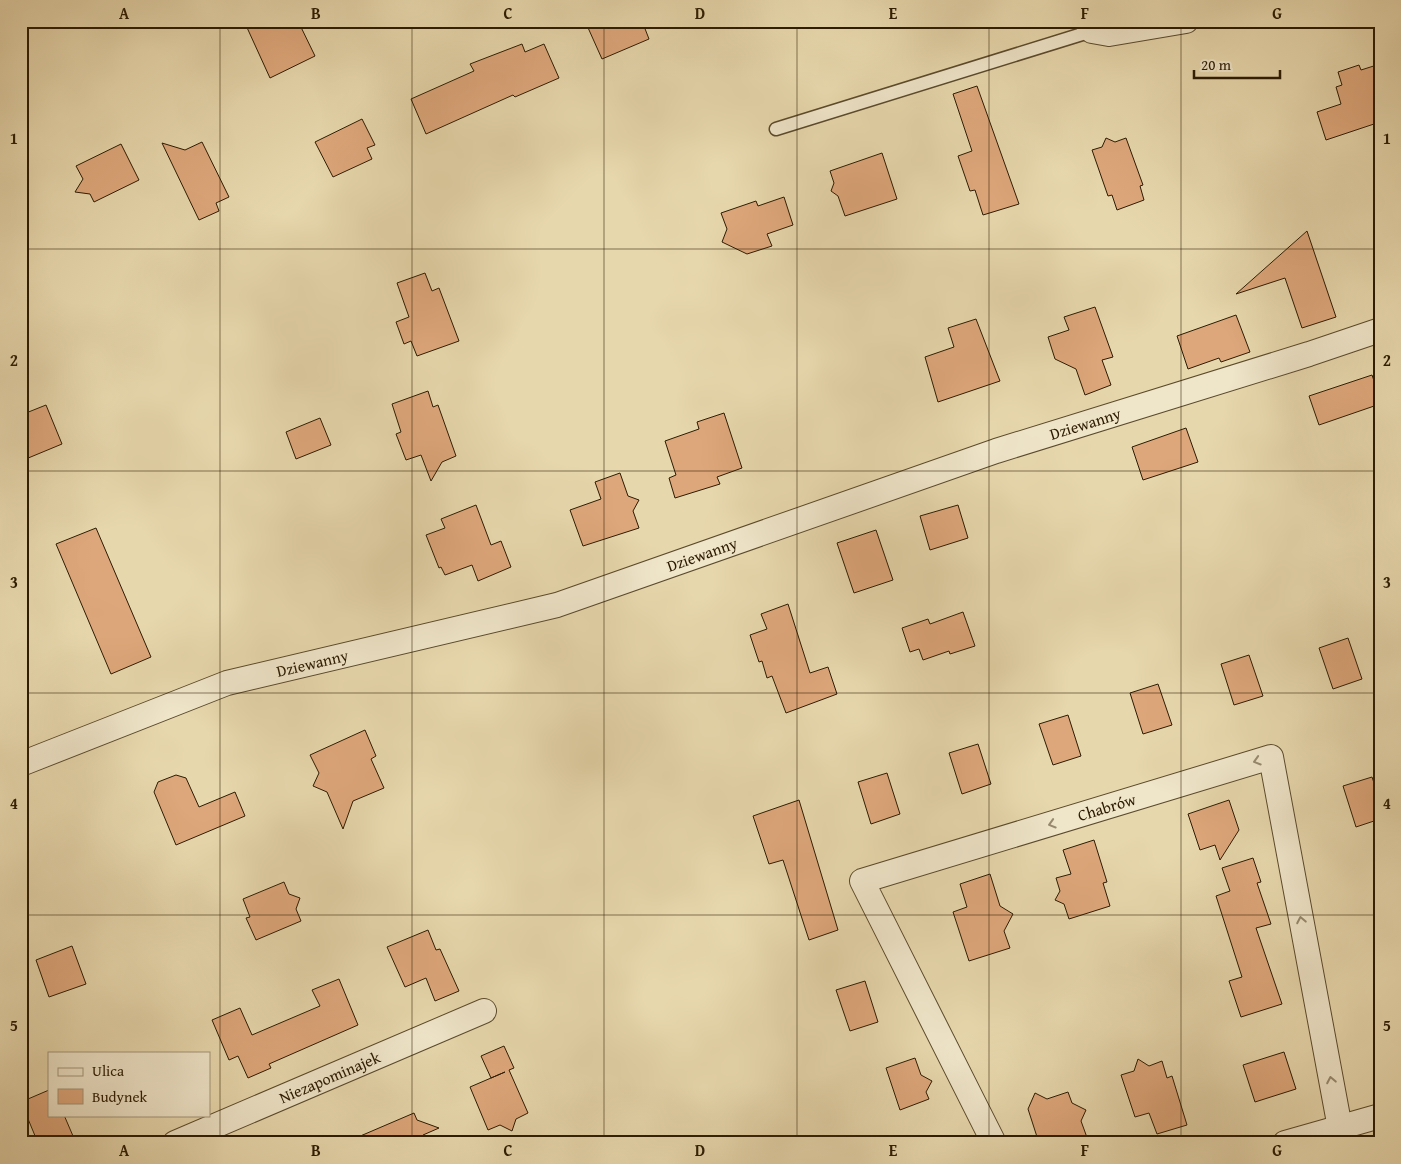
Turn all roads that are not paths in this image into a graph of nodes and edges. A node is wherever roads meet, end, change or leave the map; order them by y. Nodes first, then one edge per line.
1 (1186, 21) edge
2 (1089, 26) edge
3 (776, 129) dead end
4 (1380, 330) edge
5 (21, 764) edge
6 (484, 1010) dead end
7 (1380, 1116) edge
8 (1340, 1128) junction
9 (174, 1143) edge
10 (994, 1143) edge
11 (1285, 1143) edge

1 - 2 street
2 - 3 lane
4 - 5 street, Dziewanny
6 - 9 street, Niezapominajek
7 - 8 street
8 -> 10 street, Chabrów
8 - 11 street

